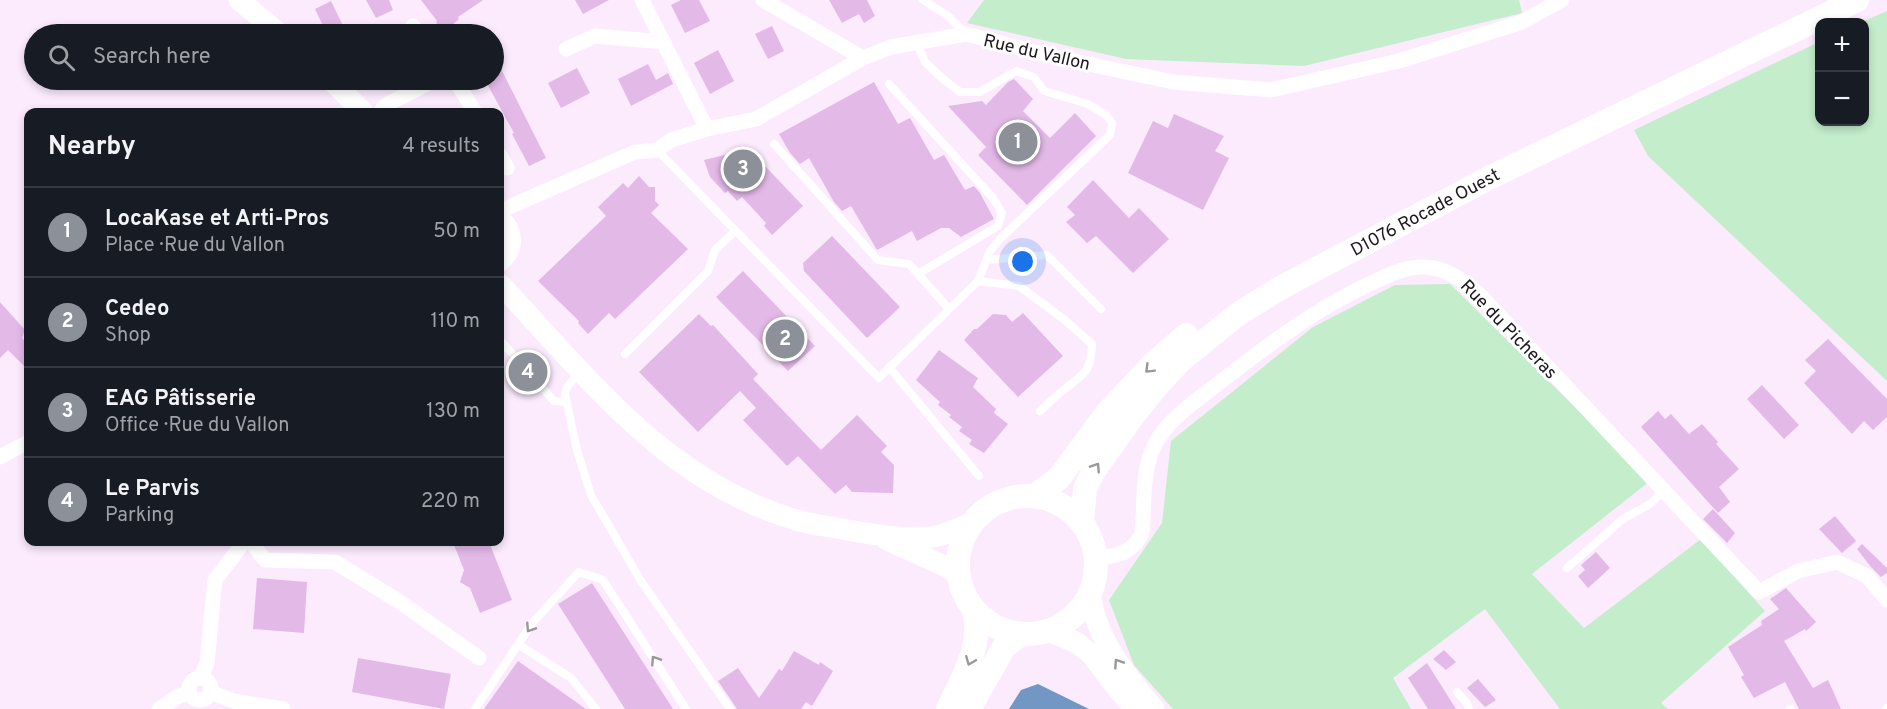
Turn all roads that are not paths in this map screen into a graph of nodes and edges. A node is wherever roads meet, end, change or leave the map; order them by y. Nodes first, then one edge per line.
1 (239, 0) edge
2 (642, 0) edge
3 (764, 0) edge
4 (923, 0) edge
5 (1562, 0) edge
6 (1857, 0) edge
7 (268, 24) edge
8 (966, 34) junction
9 (664, 42) junction
10 (917, 43) junction
11 (566, 49) dead end
12 (863, 57) junction
13 (889, 84) dead end
14 (341, 90) edge
15 (415, 90) edge
16 (461, 90) edge
17 (359, 108) edge
18 (383, 108) edge
19 (472, 108) edge
20 (707, 129) junction
21 (774, 144) dead end
22 (657, 150) junction
23 (1491, 177) junction
24 (531, 198) junction
25 (504, 210) edge
26 (505, 226) edge
27 (735, 231) junction
28 (504, 256) edge
29 (986, 260) junction
30 (504, 261) edge
31 (918, 274) junction
32 (978, 281) junction
33 (504, 288) edge
34 (515, 300) junction
35 (949, 309) junction
36 (1101, 309) dead end
37 (504, 345) edge
38 (625, 354) dead end
39 (889, 367) junction
40 (580, 372) junction
41 (566, 402) junction
42 (1040, 411) dead end
43 (24, 444) edge
44 (0, 457) edge
45 (979, 476) dead end
46 (1663, 491) junction
47 (1036, 495) junction
48 (1082, 523) junction
49 (970, 524) junction
50 (878, 536) junction
51 (241, 546) edge
52 (254, 546) edge
53 (1096, 558) junction
54 (1567, 568) dead end
55 (958, 575) junction
56 (1090, 592) junction
57 (1887, 600) edge
58 (974, 610) junction
59 (1049, 631) junction
60 (1021, 634) junction
61 (519, 645) junction
62 (479, 658) dead end
63 (201, 677) junction
64 (210, 692) junction
65 (1457, 692) dead end
66 (190, 693) junction
67 (159, 709) edge
68 (283, 709) edge
69 (475, 709) edge
70 (596, 709) edge
71 (686, 709) edge
72 (730, 709) edge
73 (948, 709) edge
74 (969, 709) edge
75 (1136, 709) edge
76 (1154, 709) edge
77 (1469, 709) edge

1 - 7 main road
2 - 9 street
3 - 12 street
4 - 8 lane
5 - 8 street, Rue du Vallon
6 - 23 main road, D1076 Rocade Ouest
8 - 10 street, Rue du Vallon
9 - 11 street
9 - 20 street
10 - 12 street, Rue du Vallon
10 - 29 lane
12 - 20 street, Rue du Vallon
13 - 31 lane
14 - 17 main road
15 - 18 street
16 - 19 street
20 - 22 street, Rue du Vallon
21 - 31 lane
22 - 24 street, Rue du Vallon
22 - 27 lane
23 -> 47 main road
48 -> 23 main road, D1076 Rocade Ouest
24 - 25 street, Rue du Vallon
24 - 26 street
26 - 28 main road
27 - 38 lane
27 - 39 lane
29 - 32 lane
29 - 36 lane
30 - 34 main road
31 - 35 lane
32 - 35 lane
32 - 42 lane
33 - 34 main road
34 - 40 main road
35 - 39 lane
37 - 41 lane
39 - 45 lane
40 - 41 lane
40 - 50 main road
41 - 72 lane
43 - 44 street
46 - 53 street, Rue du Picheras
46 - 54 lane
46 - 57 street, Rue du Picheras
47 - 48 main road
47 - 49 main road
48 - 53 main road
49 - 50 main road
49 - 55 main road
50 - 55 main road
51 - 63 street
52 - 62 street
53 - 56 main road
55 - 58 main road
56 - 59 main road
76 -> 56 main road
58 - 60 main road
58 -> 73 main road
59 - 60 main road
59 - 75 main road
60 - 74 main road
61 - 69 lane
61 - 70 lane
71 -> 61 lane
63 - 64 street
63 - 66 street
64 - 66 street
64 - 68 street
65 - 77 lane
66 - 67 street

